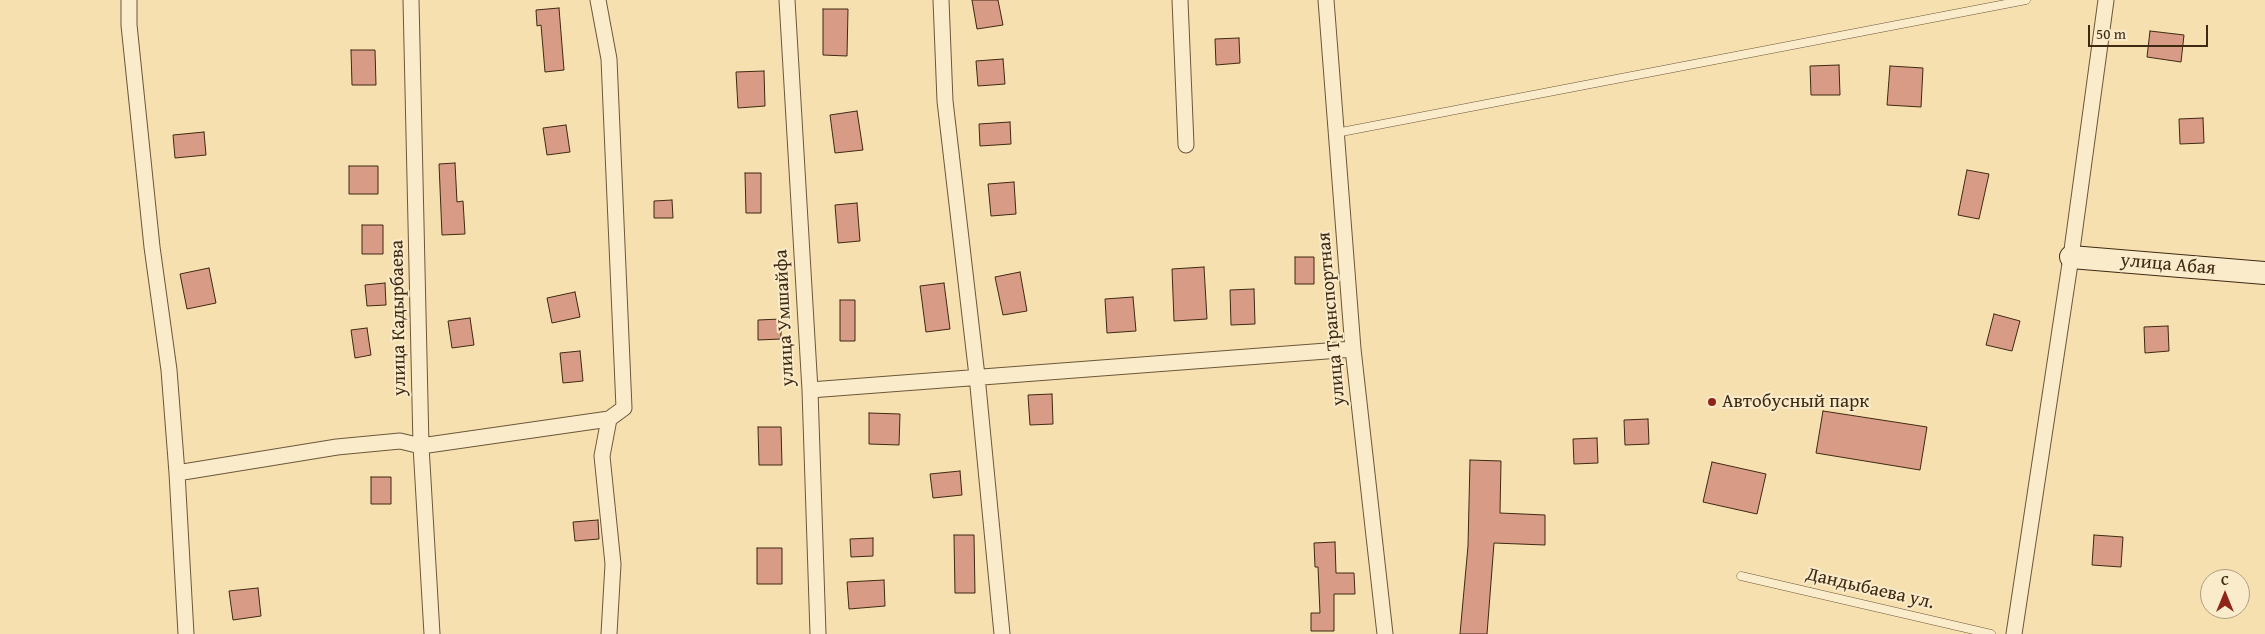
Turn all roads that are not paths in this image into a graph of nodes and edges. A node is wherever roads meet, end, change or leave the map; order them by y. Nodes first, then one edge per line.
1 (129, 0) edge
2 (411, 0) edge
3 (598, 0) edge
4 (787, 0) edge
5 (941, 0) edge
6 (1180, 0) edge
7 (1326, 0) edge
8 (2026, 0) edge
9 (2106, 0) edge
10 (1336, 132) junction
11 (1186, 145) dead end
12 (2071, 256) junction
13 (2265, 273) edge
14 (1353, 349) junction
15 (977, 376) junction
16 (810, 390) junction
17 (609, 420) junction
18 (422, 446) junction
19 (177, 472) junction
20 (1741, 576) dead end
21 (186, 634) edge
22 (432, 634) edge
23 (609, 634) edge
24 (818, 634) edge
25 (1002, 634) edge
26 (1385, 634) edge
27 (1991, 634) edge
28 (2014, 634) edge

1 - 19 street
2 - 18 street, улица Кадырбаева
3 - 17 street
4 - 16 street, улица Умшайфа
5 - 15 street
6 - 11 street
7 - 10 street, улица Транспортная
8 - 10 lane
9 - 12 street
10 - 14 street, улица Транспортная
12 - 13 street, улица Абая
12 - 28 street
14 - 15 street
14 - 26 street, улица Транспортная
15 - 16 street
15 - 25 street
16 - 24 street, улица Умшайфа
17 - 18 street
17 - 23 street
18 - 19 street
18 - 22 street, улица Кадырбаева
19 - 21 street
20 - 27 lane, Дандыбаева ул.

